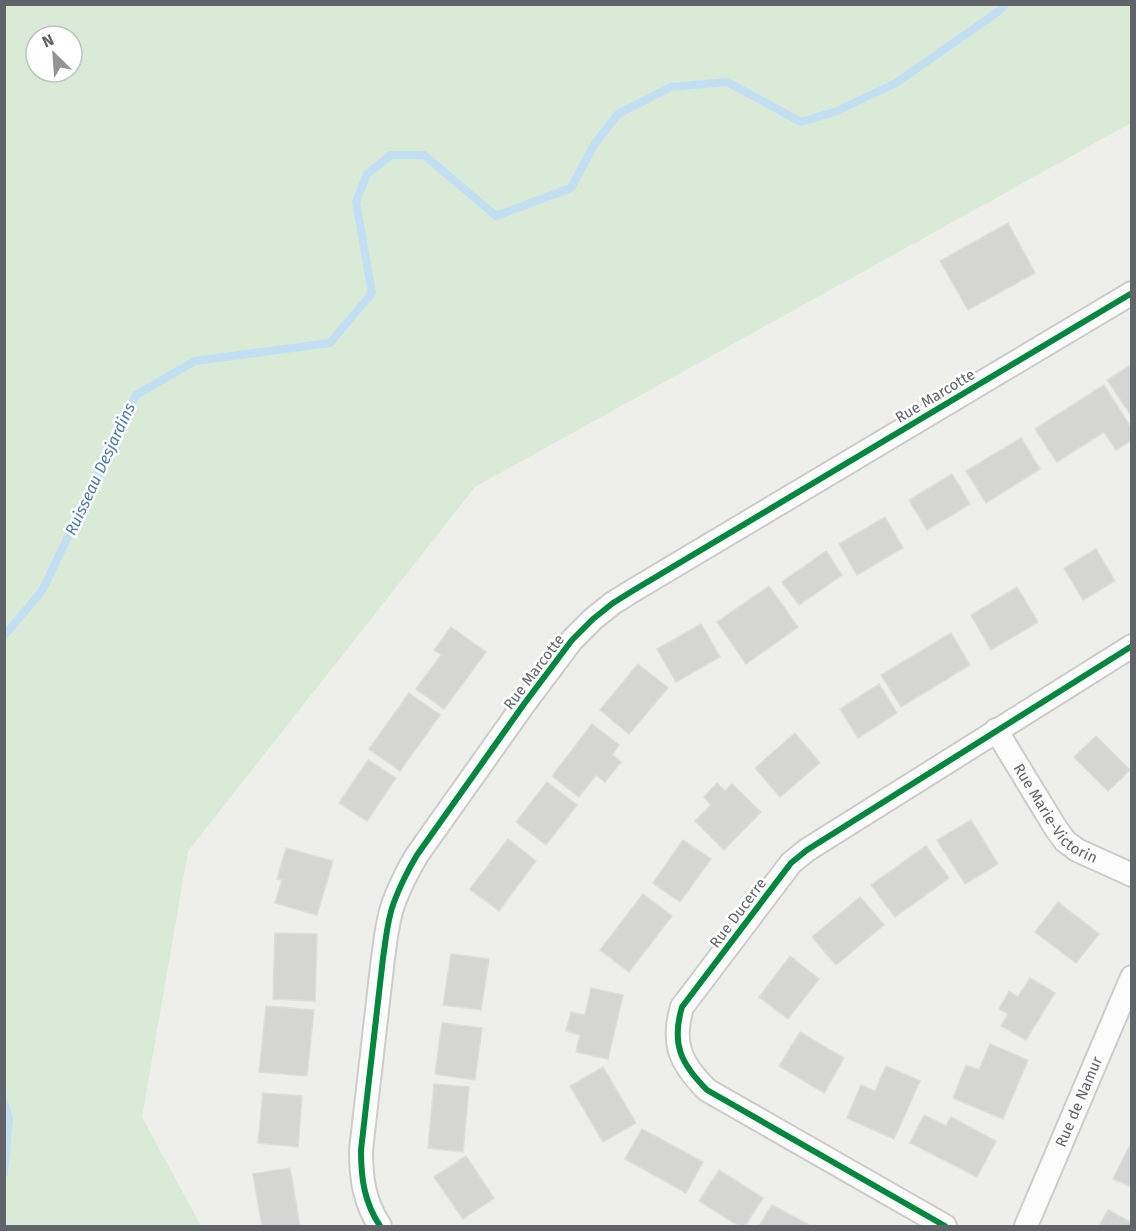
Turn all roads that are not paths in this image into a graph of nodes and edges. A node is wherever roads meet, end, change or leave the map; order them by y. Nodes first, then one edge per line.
1 (1131, 293) edge
2 (1131, 646) edge
3 (996, 730) junction
4 (1131, 875) edge
5 (1131, 977) edge
6 (380, 1227) edge
7 (945, 1227) edge
8 (1026, 1227) edge

1 - 6 street, Rue Marcotte
2 - 3 street, Rue Ducerre
3 - 4 street, Rue Marie-Victorin
3 - 7 street, Rue Ducerre
5 - 8 street, Rue de Namur

